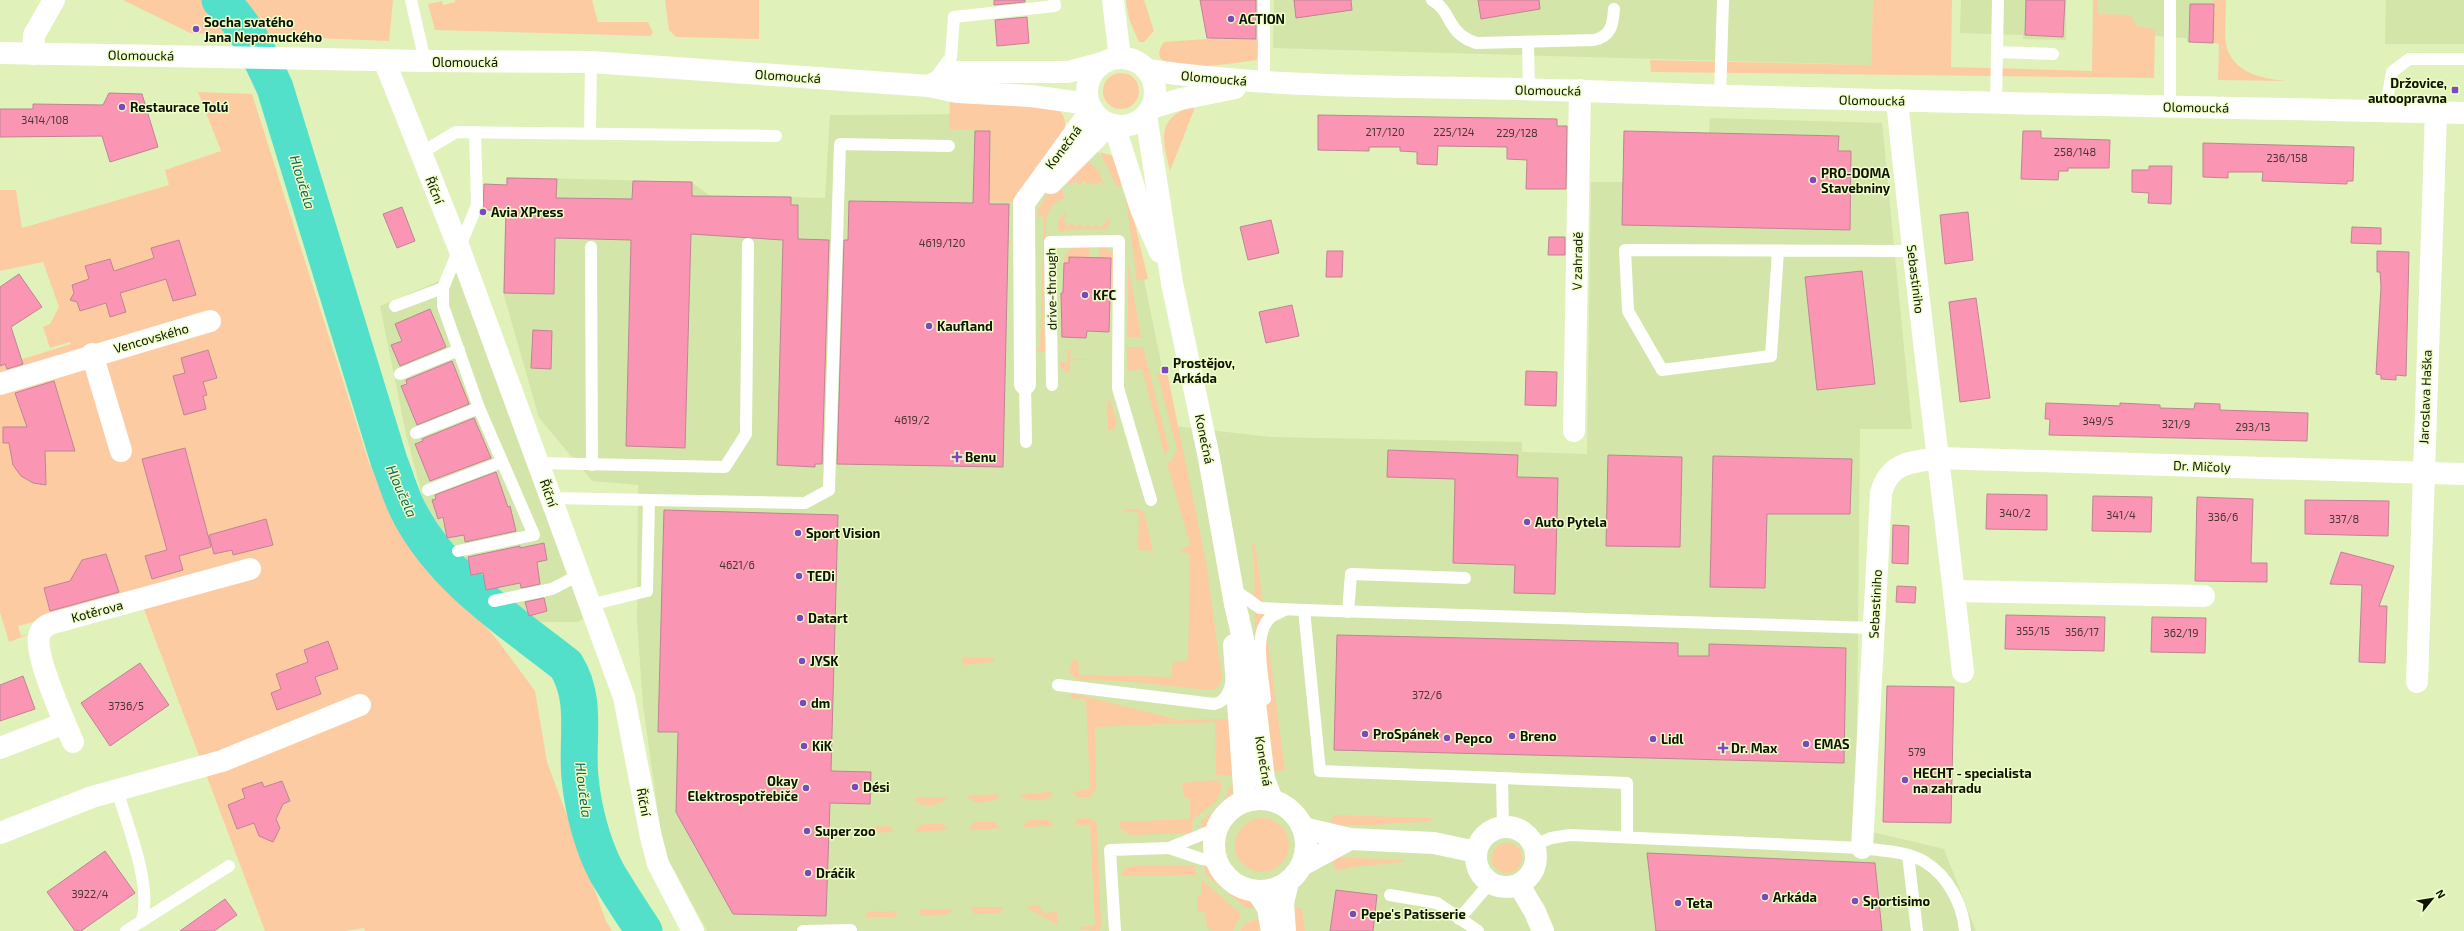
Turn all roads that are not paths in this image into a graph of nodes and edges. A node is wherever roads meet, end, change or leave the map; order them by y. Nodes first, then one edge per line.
1 (54, 0) edge
2 (411, 0) edge
3 (1054, 0) edge
4 (1114, 0) edge
5 (1264, 0) edge
6 (1432, 0) edge
7 (1723, 0) edge
8 (1998, 0) edge
9 (2170, 0) edge
10 (1614, 9) dead end
11 (1528, 42) junction
12 (1997, 52) junction
13 (0, 53) edge
14 (33, 54) junction
15 (2053, 54) dead end
16 (2464, 59) edge
17 (384, 60) junction
18 (1112, 60) junction
19 (425, 61) junction
20 (591, 62) junction
21 (1147, 70) junction
22 (1272, 83) junction
23 (929, 86) junction
24 (1529, 90) junction
25 (1580, 90) junction
26 (1720, 97) junction
27 (1897, 100) junction
28 (1996, 103) junction
29 (2170, 106) junction
30 (1090, 107) junction
31 (1148, 111) junction
32 (2385, 111) junction
33 (2436, 112) junction
34 (2464, 113) edge
35 (1112, 124) junction
36 (475, 132) junction
37 (590, 132) junction
38 (776, 136) dead end
39 (949, 146) dead end
40 (421, 153) junction
41 (748, 244) dead end
42 (591, 247) dead end
43 (459, 248) junction
44 (1778, 251) junction
45 (1912, 251) junction
46 (1025, 254) junction
47 (1170, 275) junction
48 (443, 288) junction
49 (394, 306) dead end
50 (210, 321) dead end
51 (459, 350) junction
52 (92, 354) junction
53 (400, 374) dead end
54 (0, 384) edge
55 (1025, 384) joint
56 (1052, 385) dead end
57 (479, 408) junction
58 (1574, 432) dead end
59 (416, 433) dead end
60 (1026, 442) dead end
61 (121, 451) dead end
62 (1939, 458) junction
63 (502, 462) junction
64 (538, 463) junction
65 (592, 465) junction
66 (2422, 473) junction
67 (2464, 474) edge
68 (428, 490) dead end
69 (551, 498) junction
70 (649, 500) junction
71 (1151, 500) dead end
72 (458, 551) dead end
73 (250, 569) dead end
74 (579, 575) junction
75 (1466, 578) dead end
76 (1954, 591) junction
77 (1234, 596) junction
78 (2204, 596) dead end
79 (494, 601) dead end
80 (590, 605) junction
81 (1285, 610) junction
82 (1304, 610) junction
83 (1348, 612) junction
84 (1874, 628) junction
85 (1236, 671) junction
86 (1963, 672) dead end
87 (2417, 682) dead end
88 (1058, 685) dead end
89 (360, 705) dead end
90 (1258, 723) junction
91 (0, 748) edge
92 (1502, 778) junction
93 (117, 790) junction
94 (1272, 800) junction
95 (1245, 802) junction
96 (1503, 827) junction
97 (1218, 828) junction
98 (1303, 828) junction
99 (0, 833) edge
100 (1627, 837) junction
101 (1350, 839) junction
102 (1534, 845) junction
103 (1169, 848) junction
104 (1862, 848) junction
105 (1476, 852) junction
106 (1908, 855) junction
107 (1217, 861) junction
108 (1302, 865) junction
109 (229, 866) dead end
110 (1288, 882) junction
111 (1490, 883) junction
112 (1519, 885) junction
113 (1257, 891) junction
114 (1390, 895) dead end
115 (1459, 919) junction
116 (142, 921) junction
117 (851, 930) dead end
118 (126, 931) edge
119 (693, 931) edge
120 (803, 931) edge
121 (1115, 931) edge
122 (1272, 931) edge
123 (1285, 931) edge
124 (1478, 931) edge
125 (1543, 931) edge
126 (1918, 931) edge
127 (1965, 931) edge

1 - 14 street
2 - 19 lane
3 - 23 lane
4 - 18 street
5 - 22 lane
6 - 11 lane
7 - 26 lane
8 - 12 lane
9 - 29 lane
10 - 11 lane
11 - 24 lane
12 - 15 lane
12 - 28 lane
13 - 14 street, Olomoucká
14 - 17 street, Olomoucká
16 - 32 lane
17 - 19 street, Olomoucká
17 - 40 street, Říční
18 - 21 street, Olomoucká
18 - 23 street
18 - 30 street
19 - 20 street, Olomoucká
20 - 23 street, Olomoucká
20 - 37 lane
21 - 22 street, Olomoucká
21 - 31 street
22 - 24 street, Olomoucká
22 - 31 street, Olomoucká
23 - 30 street, Olomoucká
24 - 25 street, Olomoucká
25 - 26 street, Olomoucká
25 - 58 street, V zahradě
26 - 27 street, Olomoucká
27 - 28 street, Olomoucká
27 - 45 street, Sebastiniho
28 - 29 street, Olomoucká
29 - 32 street, Olomoucká
30 - 35 street
30 - 46 street, Konečná
31 - 35 street, Olomoucká
31 - 47 street, Konečná
32 - 33 street, Olomoucká
33 - 34 street, Olomoucká
33 - 66 street, Jaroslava Haška
35 - 46 street, Konečná
35 - 47 street, Konečná
36 - 37 lane
36 - 40 lane
36 - 43 lane
37 - 38 lane
39 - 70 lane
40 - 43 street, Říční
41 - 65 lane
42 - 65 lane
43 - 48 lane
43 - 64 street, Říční
44 - 44 lane
44 - 45 lane
45 - 62 street, Sebastiniho
46 - 55 street, Konečná
47 - 77 street, Konečná
48 - 49 lane
48 - 51 lane
50 - 52 street, Vencovského
51 - 53 lane
51 - 57 lane
52 - 54 street, Vencovského
52 - 61 street
55 - 60 lane
56 - 71 lane, drive-through
57 - 59 lane
57 - 63 lane
62 - 66 street, Dr. Mičoly
62 - 76 street, Sebastiniho
62 - 84 street, Sebastiniho
63 - 68 lane
63 - 72 lane
64 - 65 lane
64 - 69 street, Říční
66 - 67 street, Dr. Mičoly
66 - 87 street, Jaroslava Haška
69 - 70 lane
69 - 74 street, Říční
70 - 80 lane
73 - 91 street, Kotěrova
74 - 79 lane
74 - 80 street, Říční
75 - 83 lane
76 - 78 street
76 - 86 street, Sebastiniho
77 - 81 lane
77 - 85 street, Konečná
77 - 90 street, Konečná
80 - 119 street, Říční
81 - 82 lane
81 - 90 lane
82 - 83 lane
82 - 92 lane
83 - 84 lane
84 - 104 street, Sebastiniho
85 - 88 lane
85 - 95 street, Konečná
89 - 93 street
90 - 94 street, Konečná
92 - 96 lane
92 - 100 lane
93 - 99 street
93 - 116 lane
94 - 95 street, Konečná
94 - 98 street, Konečná
95 - 97 street, Konečná
96 - 102 street
96 - 105 street
97 - 103 lane
97 - 107 street, Konečná
98 - 101 street
98 - 108 street, Konečná
100 - 102 lane
100 - 104 lane
101 - 105 street
101 - 108 street, Konečná
102 - 112 street
103 - 107 lane
103 - 121 lane
104 - 106 lane
105 - 111 street
106 - 126 lane
106 - 127 lane
107 - 113 street, Konečná
108 - 110 street, Konečná
109 - 116 lane
110 - 113 street, Konečná
110 - 123 street
111 - 112 street
111 - 115 lane
112 - 125 street
113 - 122 street
114 - 115 lane
115 - 124 lane
116 - 118 lane
117 - 120 lane

